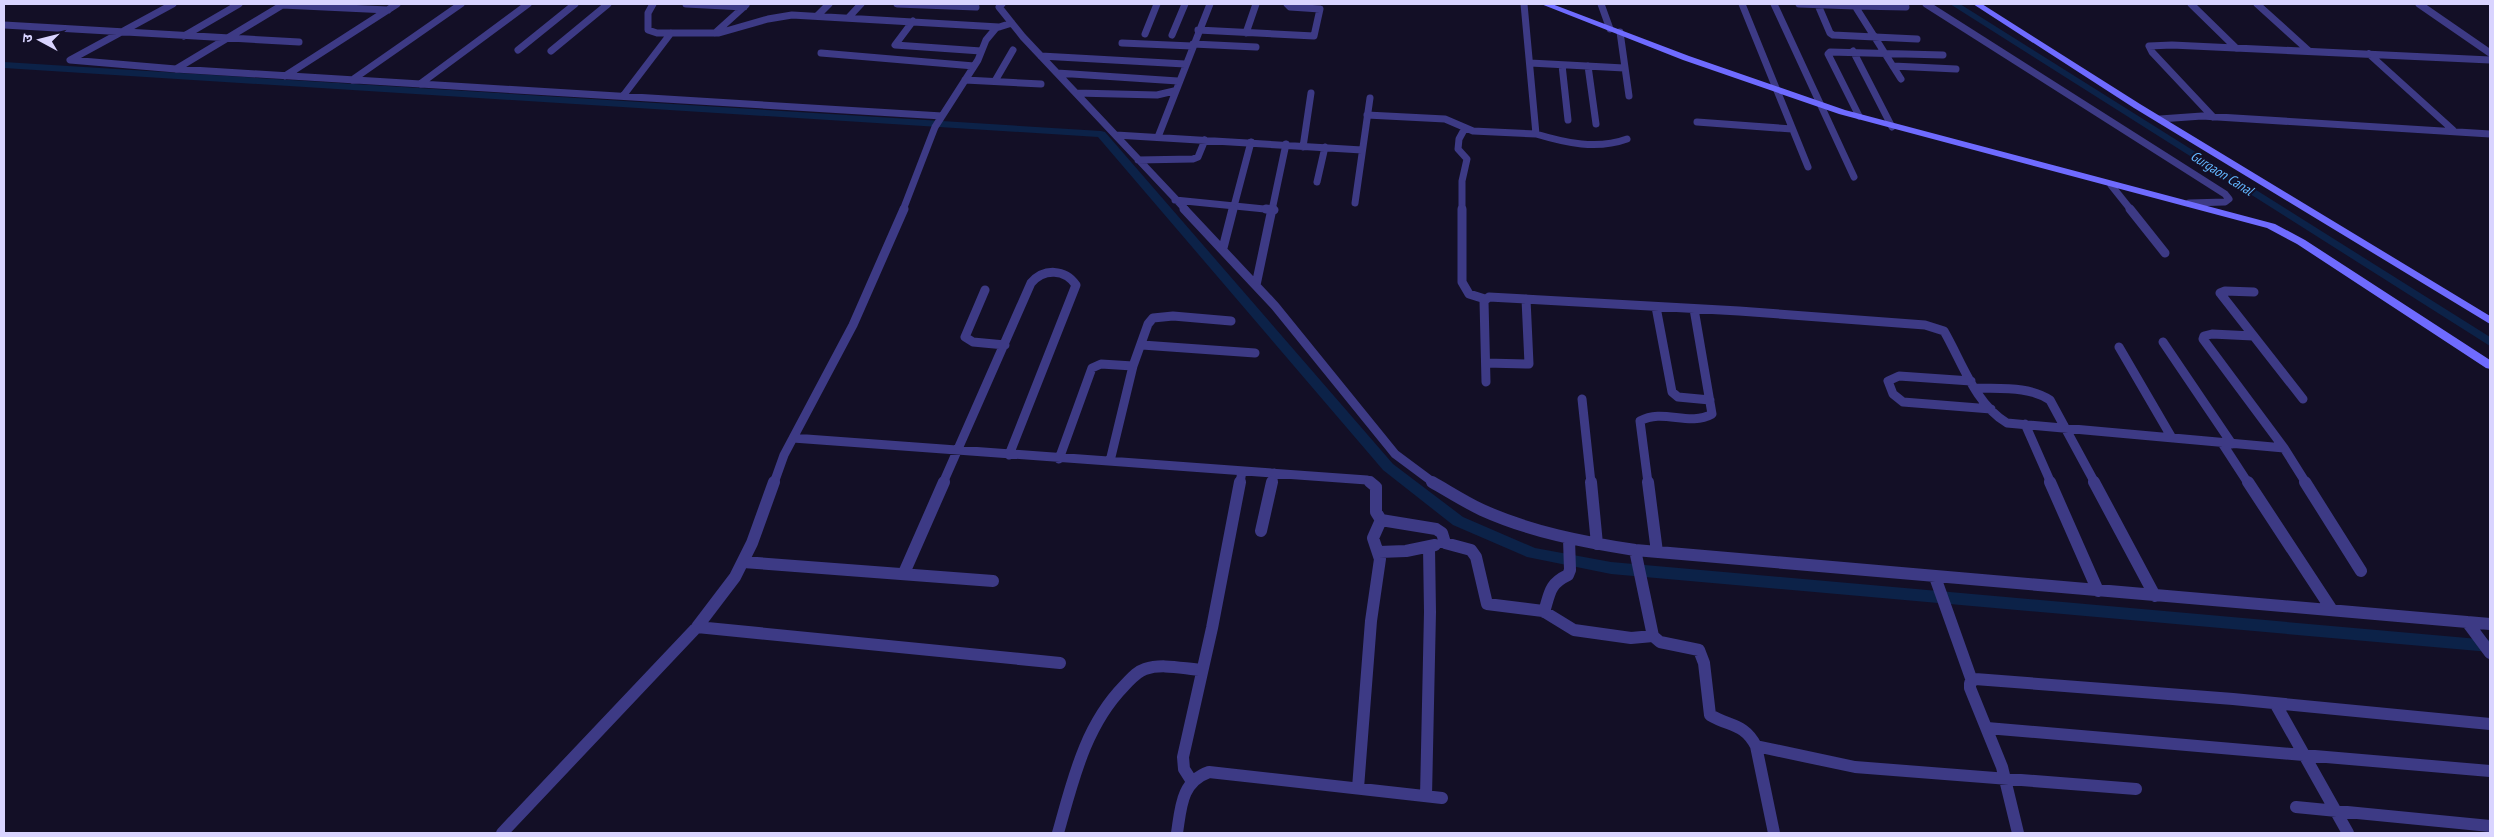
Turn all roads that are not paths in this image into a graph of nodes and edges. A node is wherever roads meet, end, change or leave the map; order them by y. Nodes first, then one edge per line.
1 (172, 4) edge
2 (239, 4) edge
3 (397, 4) edge
4 (461, 4) edge
5 (528, 4) edge
6 (575, 4) edge
7 (608, 4) edge
8 (654, 4) edge
9 (686, 4) edge
10 (829, 4) edge
11 (861, 4) edge
12 (897, 4) edge
13 (1002, 4) edge
14 (1157, 4) edge
15 (1185, 4) edge
16 (1210, 4) edge
17 (1256, 4) edge
18 (1287, 4) edge
19 (1524, 4) edge
20 (1545, 4) edge
21 (1601, 4) edge
22 (1742, 4) edge
23 (1774, 4) edge
24 (1799, 4) edge
25 (1926, 4) edge
26 (1977, 4) edge
27 (2191, 4) edge
28 (2257, 4) edge
29 (2419, 4) edge
30 (283, 5) edge
31 (746, 5) edge
32 (1818, 5) edge
33 (975, 6) edge
34 (1855, 6) junction
35 (1906, 7) dead end
36 (388, 10) junction
37 (818, 15) junction
38 (849, 17) junction
39 (913, 21) junction
40 (985, 24) junction
41 (4, 25) edge
42 (1004, 25) junction
43 (1198, 30) junction
44 (1615, 30) junction
45 (120, 32) junction
46 (671, 33) junction
47 (715, 33) junction
48 (1246, 33) junction
49 (1145, 34) dead end
50 (1172, 35) dead end
51 (183, 36) junction
52 (227, 38) junction
53 (1876, 38) junction
54 (1917, 39) dead end
55 (299, 42) dead end
56 (1122, 43) dead end
57 (1192, 45) junction
58 (1256, 47) dead end
59 (2236, 48) junction
60 (518, 50) dead end
61 (1013, 50) dead end
62 (551, 51) dead end
63 (981, 51) junction
64 (1853, 51) junction
65 (2309, 51) junction
66 (1886, 52) junction
67 (2490, 53) edge
68 (821, 54) dead end
69 (2369, 54) junction
70 (1943, 55) dead end
71 (1041, 56) junction
72 (2490, 60) edge
73 (1530, 63) junction
74 (1185, 64) junction
75 (1562, 65) junction
76 (974, 66) junction
77 (1588, 66) junction
78 (1893, 66) junction
79 (1624, 68) junction
80 (176, 69) junction
81 (1956, 69) dead end
82 (1057, 73) junction
83 (285, 76) junction
84 (1901, 79) dead end
85 (352, 80) junction
86 (965, 80) junction
87 (995, 81) junction
88 (1178, 81) junction
89 (420, 84) junction
90 (1041, 84) dead end
91 (1777, 90) junction
92 (1174, 91) junction
93 (1076, 93) junction
94 (1310, 94) dead end
95 (623, 96) junction
96 (1629, 96) dead end
97 (1370, 98) dead end
98 (1822, 105) junction
99 (1367, 115) junction
100 (1859, 116) junction
101 (2213, 117) junction
102 (2160, 119) junction
103 (939, 120) junction
104 (1568, 120) dead end
105 (1697, 122) dead end
106 (1596, 124) dead end
107 (1892, 126) junction
108 (1465, 128) junction
109 (1792, 128) junction
110 (2453, 130) junction
111 (1536, 134) junction
112 (2490, 134) edge
113 (1116, 135) junction
114 (1158, 137) junction
115 (1627, 139) dead end
116 (1205, 140) junction
117 (1252, 142) junction
118 (1286, 144) junction
119 (1303, 146) junction
120 (1325, 147) junction
121 (1362, 150) junction
122 (1138, 160) junction
123 (1808, 166) dead end
124 (1854, 177) dead end
125 (1317, 182) dead end
126 (2111, 185) junction
127 (1175, 200) junction
128 (1355, 203) dead end
129 (2189, 203) junction
130 (1234, 206) junction
131 (1274, 210) junction
132 (1223, 248) junction
133 (2165, 253) dead end
134 (1256, 285) junction
135 (985, 290) dead end
136 (2254, 292) dead end
137 (1526, 299) junction
138 (1485, 300) junction
139 (1656, 307) junction
140 (1694, 309) junction
141 (1231, 321) dead end
142 (2490, 321) edge
143 (2253, 336) junction
144 (2163, 342) dead end
145 (1005, 345) junction
146 (1142, 345) junction
147 (2119, 346) dead end
148 (1255, 353) dead end
149 (1486, 363) junction
150 (2490, 365) edge
151 (1133, 366) junction
152 (1486, 382) dead end
153 (1974, 385) junction
154 (1582, 399) dead end
155 (2303, 399) dead end
156 (1710, 400) junction
157 (1991, 409) junction
158 (2025, 424) junction
159 (2066, 429) junction
160 (793, 438) junction
161 (2172, 438) junction
162 (2227, 443) junction
163 (2284, 448) junction
164 (957, 451) junction
165 (1009, 455) junction
166 (1059, 459) junction
167 (1110, 461) junction
168 (1242, 471) junction
169 (1274, 473) junction
170 (1381, 520) junction
171 (1261, 531) dead end
172 (1569, 538) junction
173 (1445, 543) junction
174 (1597, 544) junction
175 (1429, 547) junction
176 (1635, 550) junction
177 (1379, 552) junction
178 (1657, 552) junction
179 (743, 562) junction
180 (2361, 571) dead end
181 (904, 573) junction
182 (1934, 577) junction
183 (993, 581) dead end
184 (2098, 591) junction
185 (2156, 596) junction
186 (2332, 610) junction
187 (1544, 612) junction
188 (2467, 622) junction
189 (2490, 624) edge
190 (697, 627) junction
191 (1653, 636) junction
192 (2489, 651) edge
193 (1060, 662) dead end
194 (1202, 670) junction
195 (1972, 680) junction
196 (2275, 703) junction
197 (2490, 724) edge
198 (1987, 728) junction
199 (1756, 746) junction
200 (2306, 756) junction
201 (2490, 772) edge
202 (2006, 779) junction
203 (1190, 780) junction
204 (1358, 788) junction
205 (2136, 789) dead end
206 (1426, 796) junction
207 (1442, 798) dead end
208 (2296, 807) dead end
209 (2336, 811) junction
210 (2490, 826) edge
211 (502, 833) edge
212 (1058, 833) edge
213 (1177, 833) edge
214 (1774, 833) edge
215 (2018, 833) edge
216 (2348, 833) edge

1 - 45 street
2 - 51 street
3 - 36 street
4 - 85 street
5 - 89 street
6 - 60 street
7 - 62 street
8 - 46 street
9 - 31 street
10 - 37 street
11 - 38 street
12 - 33 street
13 - 42 street
14 - 49 street
15 - 50 street
16 - 43 street
17 - 48 street
18 - 48 street
19 - 73 street
20 - 44 street
21 - 44 street
22 - 91 street
23 - 98 street
24 - 32 street
25 - 129 street
26 - 102 street
27 - 59 street
28 - 65 street
29 - 67 street
30 - 36 street
30 - 52 street
31 - 47 street
32 - 34 street
32 - 53 street
33 - 40 street
34 - 35 street
34 - 53 street
36 - 83 street
37 - 38 street
37 - 47 street
38 - 39 street
39 - 40 street
39 - 63 street
40 - 42 street
41 - 45 street
42 - 63 street
42 - 71 street
43 - 48 street
43 - 57 street
44 - 79 street
44 - 91 street
45 - 51 street
45 - 80 street
46 - 47 street
46 - 95 street
51 - 52 street
52 - 55 street
52 - 80 street
53 - 54 street
53 - 66 street
56 - 57 street
57 - 58 street
57 - 74 street
59 - 65 street
59 - 101 street
61 - 87 street
63 - 76 street
64 - 66 street
64 - 100 street
64 - 107 street
65 - 69 street
66 - 70 street
66 - 78 street
68 - 76 street
69 - 72 street
69 - 110 street
71 - 74 street
71 - 82 street
73 - 75 street
73 - 111 street
74 - 88 street
75 - 77 street
75 - 104 street
76 - 86 street
77 - 79 street
77 - 106 street
78 - 81 street
78 - 84 street
79 - 96 street
80 - 83 street
82 - 88 street
82 - 93 street
83 - 85 street
85 - 89 street
86 - 87 street
86 - 103 street
87 - 90 street
88 - 92 street
89 - 95 street
91 - 98 street
91 - 109 street
92 - 93 street
92 - 114 street
93 - 113 street
94 - 119 street
95 - 103 street
97 - 99 street
98 - 100 street
98 - 124 street
99 - 108 street
99 - 121 street
100 - 107 street
101 - 102 street
101 - 110 street
102 - 142 street
103 - 160 street
105 - 109 street
107 - 126 street
108 - 111 street
108 - 138 street
109 - 123 street
110 - 112 street
111 - 115 street
113 - 114 street
113 - 122 street
114 - 116 street
116 - 117 street
116 - 122 street
117 - 118 street
117 - 130 street
118 - 119 street
118 - 131 street
119 - 120 street
120 - 121 street
120 - 125 street
121 - 128 street
122 - 127 street
126 - 129 street
126 - 133 street
127 - 130 street
127 - 132 street
129 - 150 street
130 - 131 street
130 - 132 street
131 - 134 street
132 - 134 street
134 - 172 street
135 - 145 street
136 - 143 street
137 - 138 street
137 - 139 street
137 - 149 street
138 - 149 street
139 - 140 street
139 - 156 street
140 - 153 street
140 - 156 street
141 - 146 street
143 - 155 street
143 - 163 street
144 - 162 street
145 - 164 street
145 - 165 street
146 - 148 street
146 - 151 street
147 - 161 street
149 - 152 street
151 - 166 street
151 - 167 street
153 - 157 street
153 - 157 street
153 - 159 street
154 - 174 street
156 - 178 street
157 - 158 street
158 - 159 street
158 - 184 street
159 - 161 street
159 - 185 street
160 - 164 street
160 - 179 street
161 - 162 street
162 - 163 street
162 - 186 street
163 - 180 street
164 - 165 street
164 - 181 street
165 - 166 street
166 - 167 street
167 - 168 street
168 - 169 street
168 - 194 street
169 - 170 street
169 - 171 street
170 - 173 street
170 - 177 street
172 - 174 street
172 - 187 street
173 - 175 street
173 - 187 street
174 - 176 street
175 - 177 street
175 - 206 street
176 - 178 street
176 - 191 street
177 - 204 street
178 - 182 street
179 - 181 street
179 - 190 street
181 - 183 street
182 - 184 street
182 - 195 street
184 - 185 street
185 - 186 street
186 - 188 street
187 - 191 street
188 - 189 street
188 - 192 street
190 - 193 street
190 - 211 street
191 - 199 street
194 - 203 street
194 - 212 street
195 - 196 street
195 - 198 street
196 - 197 street
196 - 200 street
198 - 200 street
198 - 202 street
199 - 202 street
199 - 214 street
200 - 201 street
200 - 209 street
202 - 205 street
202 - 215 street
203 - 204 street
203 - 213 street
204 - 206 street
206 - 207 street
208 - 209 street
209 - 210 street
209 - 216 street

